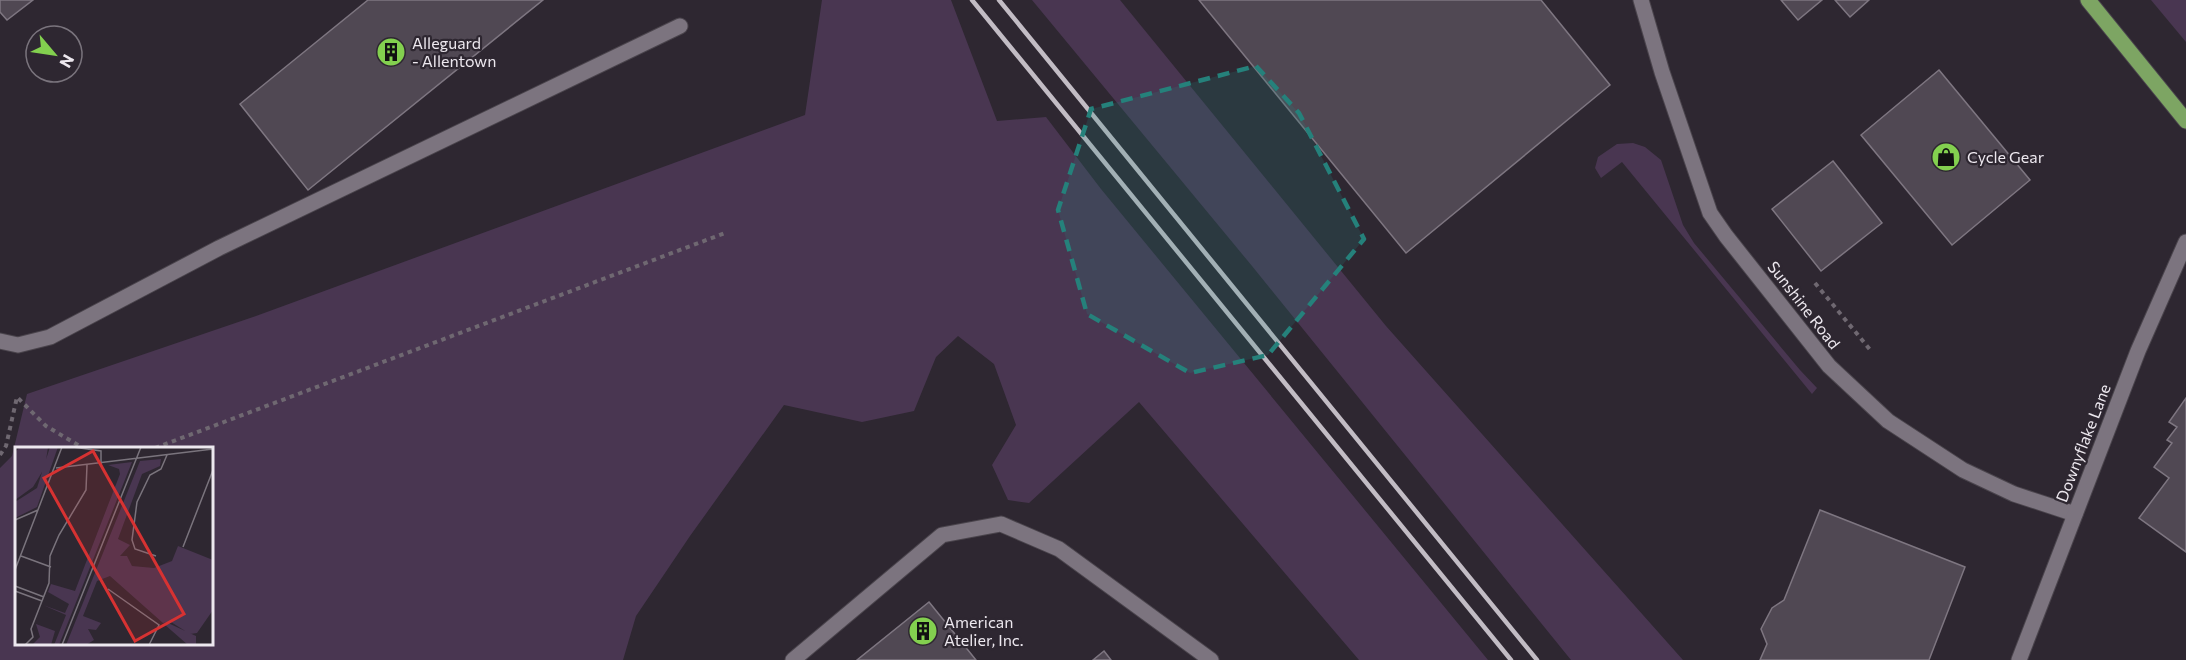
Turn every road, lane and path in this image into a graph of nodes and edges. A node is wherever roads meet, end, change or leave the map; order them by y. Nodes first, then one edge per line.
1 (1641, 0) edge
2 (2088, 0) edge
3 (680, 26) dead end
4 (2186, 121) edge
5 (725, 233) dead end
6 (2186, 242) edge
7 (1815, 283) dead end
8 (0, 341) edge
9 (1872, 352) dead end
10 (81, 447) edge
11 (158, 447) edge
12 (0, 455) edge
13 (2075, 514) junction
14 (793, 660) edge
15 (1211, 660) edge
16 (2019, 660) edge

1 - 13 street, Sunshine Road
2 - 4 main road
3 - 8 street
5 - 11 path
6 - 13 street, Downyflake Lane
7 - 9 path
10 - 12 path
13 - 16 street, Downyflake Lane
14 - 15 street

